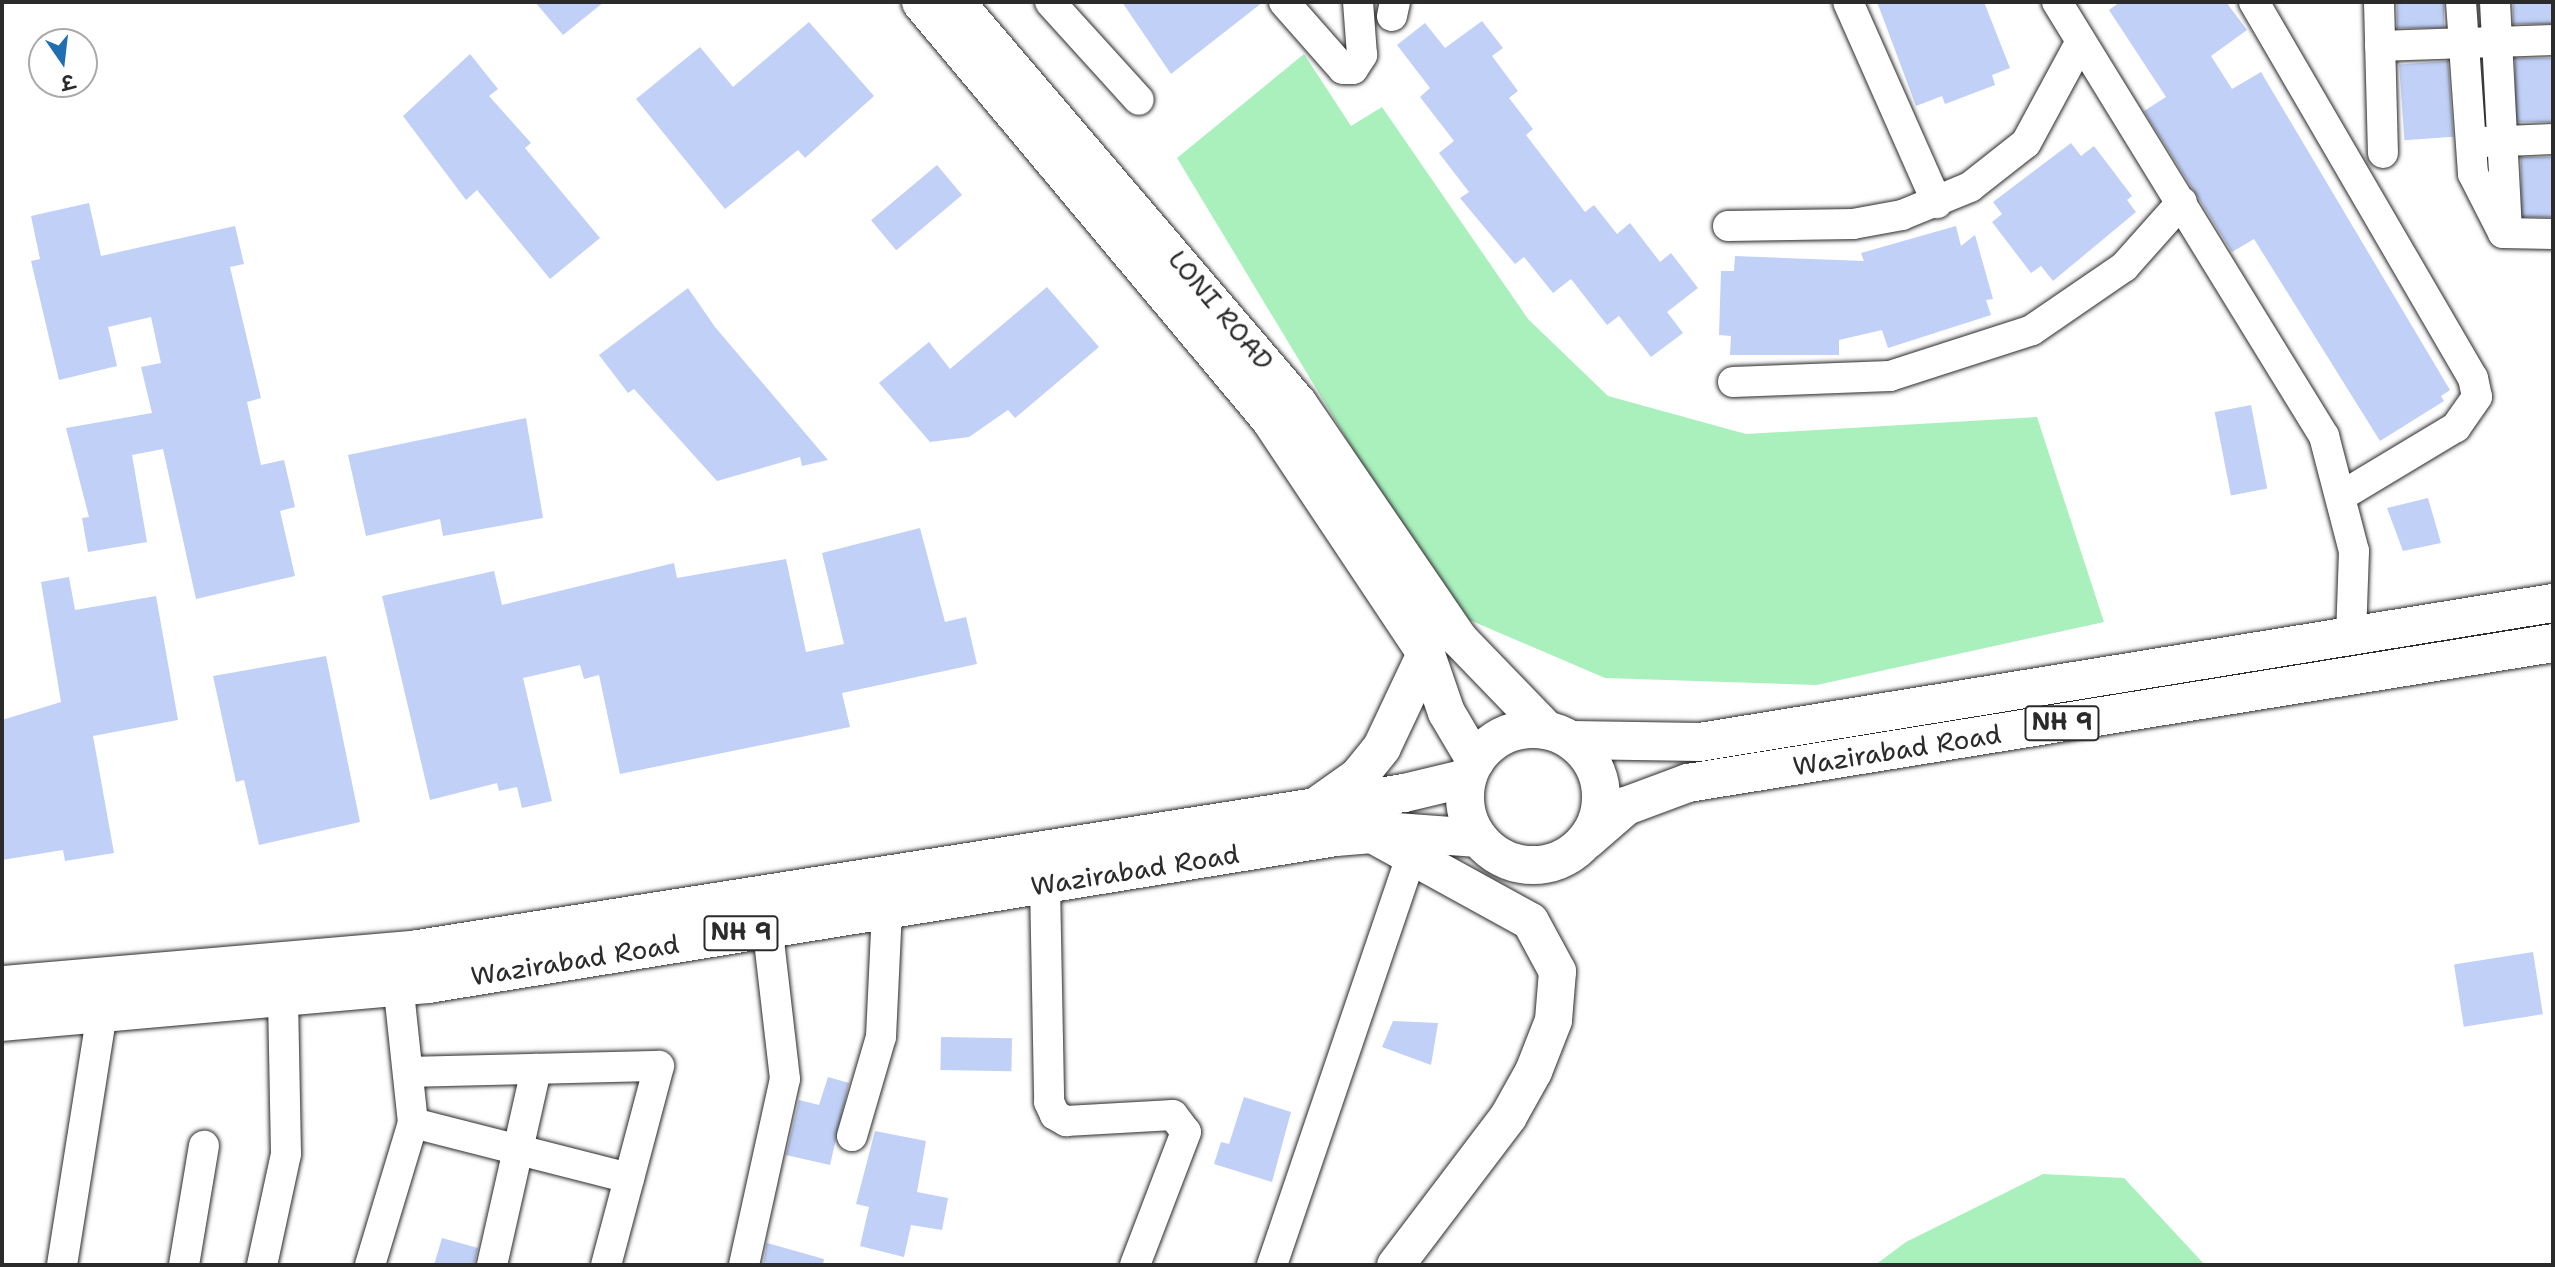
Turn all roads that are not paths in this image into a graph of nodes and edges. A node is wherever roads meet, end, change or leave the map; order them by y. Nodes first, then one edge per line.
1 (920, 2) edge
2 (956, 2) edge
3 (1049, 2) edge
4 (1284, 2) edge
5 (1358, 2) edge
6 (1848, 2) edge
7 (2057, 2) edge
8 (2254, 2) edge
9 (2379, 2) edge
10 (2461, 2) edge
11 (2494, 2) edge
12 (2553, 40) edge
13 (2497, 42) junction
14 (2080, 43) junction
15 (2463, 43) junction
16 (2380, 46) junction
17 (1139, 100) dead end
18 (2553, 139) edge
19 (2502, 141) junction
20 (2468, 143) junction
21 (2383, 153) dead end
22 (2182, 202) junction
23 (1937, 203) junction
24 (1728, 226) dead end
25 (2553, 234) edge
26 (2507, 236) junction
27 (1147, 244) junction
28 (1733, 382) dead end
29 (2343, 495) junction
30 (2553, 603) edge
31 (2351, 636) junction
32 (2553, 643) edge
33 (1442, 647) junction
34 (1559, 735) junction
35 (1471, 769) junction
36 (1314, 808) junction
37 (1372, 834) junction
38 (1478, 838) junction
39 (1587, 840) junction
40 (1411, 857) junction
41 (1045, 884) junction
42 (887, 909) junction
43 (766, 912) junction
44 (397, 968) junction
45 (2, 985) edge
46 (283, 996) junction
47 (102, 1013) junction
48 (2, 1022) edge
49 (536, 1069) junction
50 (411, 1072) junction
51 (413, 1123) junction
52 (852, 1136) dead end
53 (204, 1146) dead end
54 (520, 1150) junction
55 (629, 1178) junction
56 (62, 1265) edge
57 (184, 1265) edge
58 (262, 1265) edge
59 (370, 1265) edge
60 (492, 1265) edge
61 (606, 1265) edge
62 (744, 1265) edge
63 (1135, 1265) edge
64 (1272, 1265) edge
65 (1395, 1265) edge

1 - 27 street, LONI ROAD
2 - 27 street, LONI ROAD
3 - 17 street
4 - 5 street
6 - 23 street
7 - 14 street
8 - 29 street
9 - 16 street
10 - 15 street
11 - 13 street
12 - 13 street
13 - 15 street
13 - 19 street
14 - 22 street
14 - 23 street
15 - 16 street
15 - 20 street
16 - 21 street
18 - 19 street
19 - 20 street
19 - 26 street
20 - 26 street
22 - 28 street
22 - 29 street
23 - 24 street
25 - 26 street
27 - 33 street, LONI ROAD
27 - 33 street, LONI ROAD
29 - 31 street
30 - 31 main road, Wazirabad Road / NH 9
31 - 34 main road, Wazirabad Road / NH 9
32 - 39 main road, Wazirabad Road / NH 9
33 - 34 street
33 - 35 street
33 - 36 main road
34 - 35 main road
34 - 39 main road
35 - 36 main road, Wazirabad Road / NH 9
35 - 38 main road
36 - 43 main road, Wazirabad Road / NH 9
37 - 38 main road, Wazirabad Road / NH 9
37 - 40 street
37 - 41 main road, Wazirabad Road / NH 9
38 - 39 main road
40 - 64 street
40 - 65 street
41 - 42 main road, Wazirabad Road / NH 9
41 - 63 street
42 - 43 main road, Wazirabad Road / NH 9
42 - 52 street
43 - 44 main road, Wazirabad Road / NH 9
43 - 62 street
44 - 45 main road, Wazirabad Road / NH 9
44 - 46 main road, Wazirabad Road / NH 9
44 - 50 street
46 - 47 main road, Wazirabad Road / NH 9
46 - 58 street
47 - 48 main road, Wazirabad Road / NH 9
47 - 56 street
49 - 50 street
49 - 54 street
49 - 55 street
50 - 51 street
51 - 54 street
51 - 59 street
53 - 57 street
54 - 55 street
54 - 60 street
55 - 61 street

